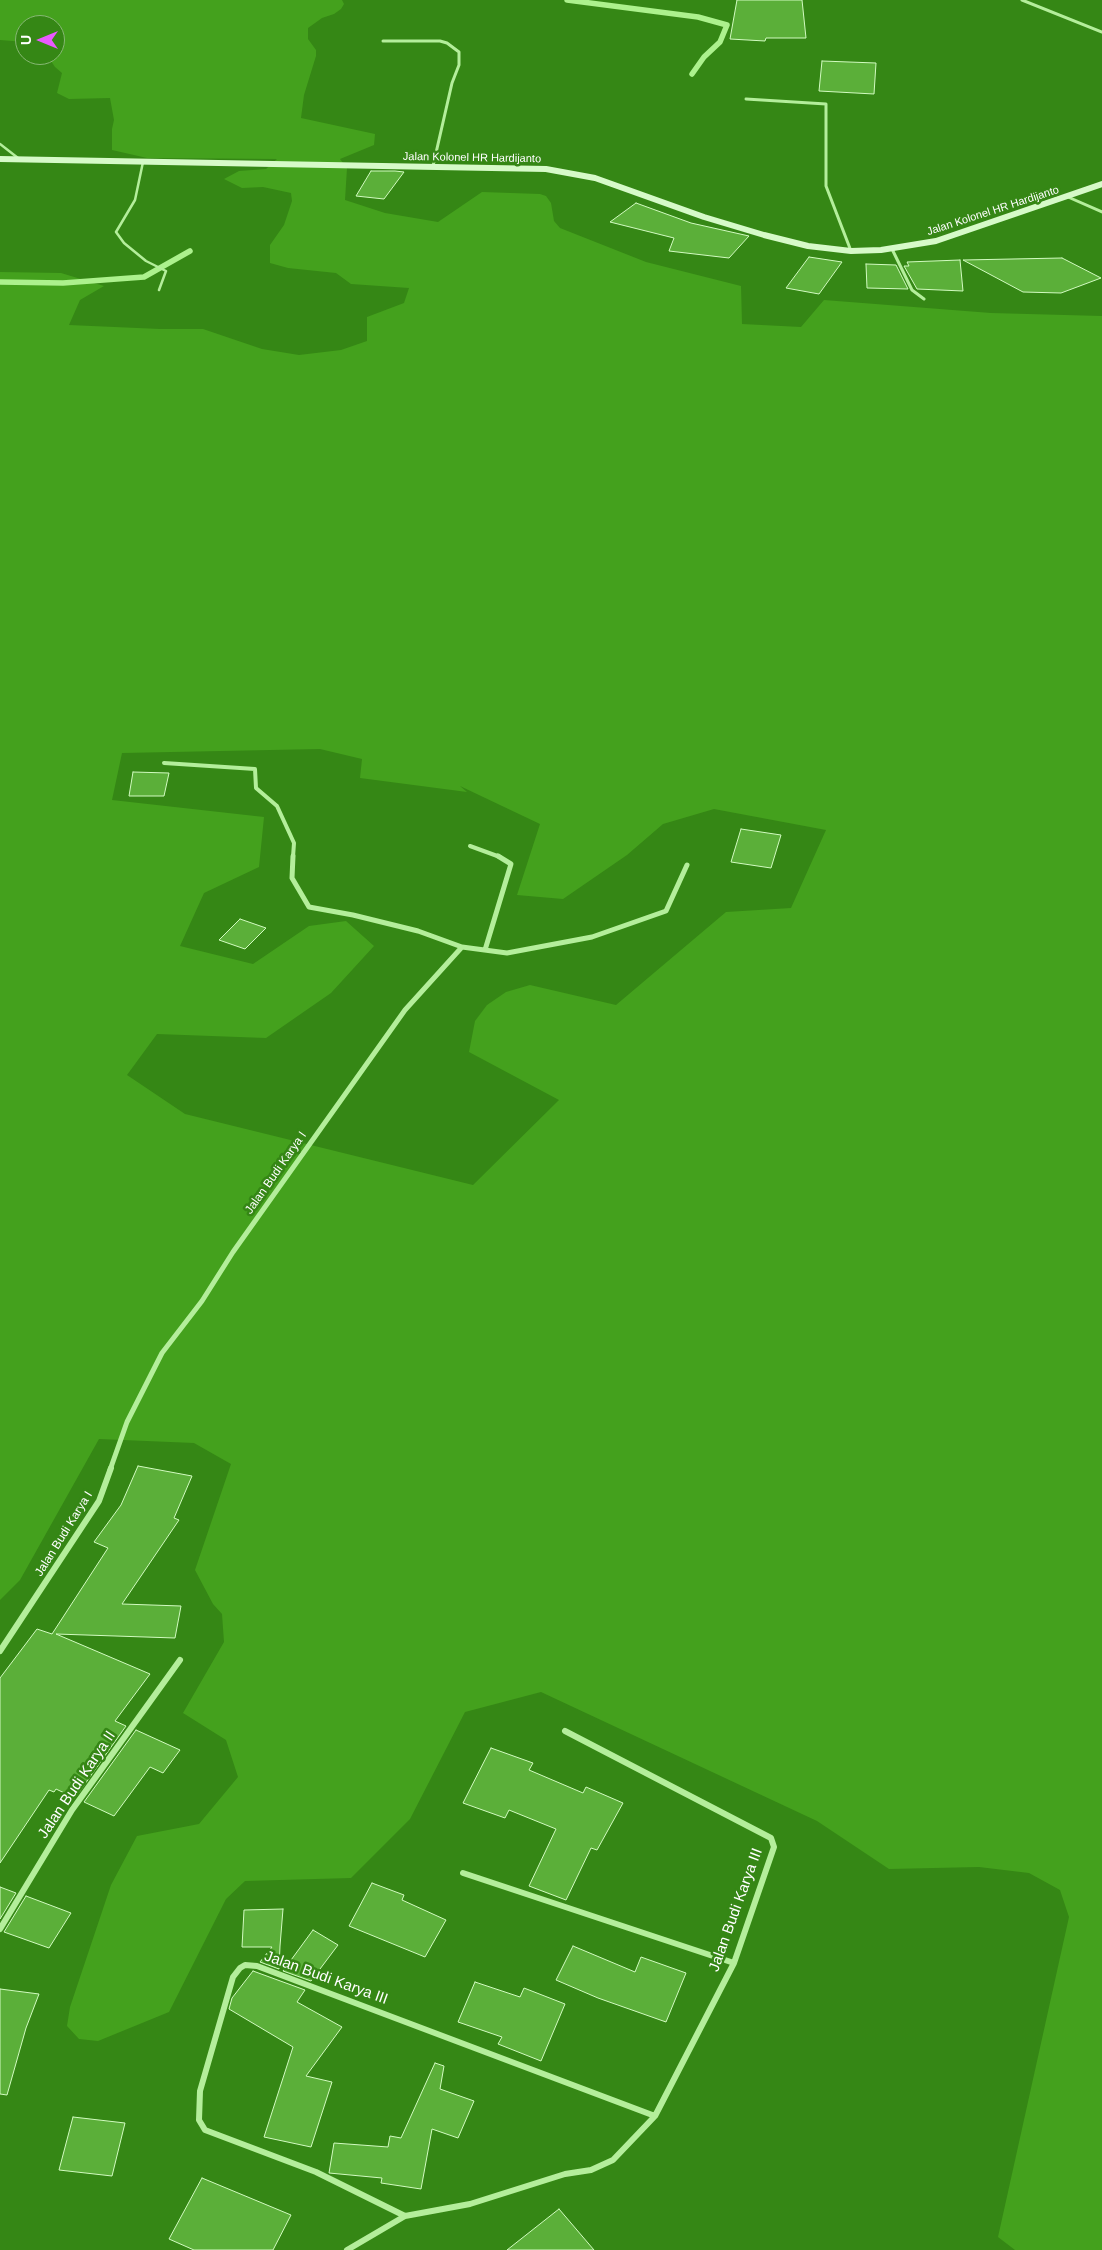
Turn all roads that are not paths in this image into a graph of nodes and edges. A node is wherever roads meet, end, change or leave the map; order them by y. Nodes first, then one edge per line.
1 (1022, 0) edge
2 (1102, 32) edge
3 (384, 41) dead end
4 (746, 99) dead end
5 (0, 144) edge
6 (0, 159) edge
7 (19, 159) junction
8 (143, 162) junction
9 (433, 166) junction
10 (1102, 184) edge
11 (1068, 197) junction
12 (1102, 212) edge
13 (892, 249) junction
14 (851, 251) junction
15 (159, 290) dead end
16 (924, 298) dead end
17 (164, 763) dead end
18 (470, 846) dead end
19 (687, 865) dead end
20 (462, 947) junction
21 (485, 950) junction
22 (0, 1651) edge
23 (180, 1660) dead end
24 (565, 1731) dead end
25 (463, 1873) dead end
26 (0, 1929) edge
27 (734, 1963) junction
28 (655, 2116) junction
29 (405, 2216) junction
30 (347, 2250) edge

1 - 2 street
3 - 9 street
4 - 14 street
5 - 7 lane
6 - 7 main road, Jalan Kolonel HR Hardijanto
7 - 8 main road, Jalan Kolonel HR Hardijanto
8 - 9 main road, Jalan Kolonel HR Hardijanto
8 - 15 lane
9 - 14 main road, Jalan Kolonel HR Hardijanto
10 - 11 main road, Jalan Kolonel HR Hardijanto
11 - 12 street
11 - 13 main road, Jalan Kolonel HR Hardijanto
13 - 14 main road, Jalan Kolonel HR Hardijanto
13 - 16 street
17 - 20 street
18 - 21 street
19 - 21 street
20 - 21 street
20 - 22 street, Jalan Budi Karya I
23 - 26 street, Jalan Budi Karya II
24 - 27 street, Jalan Budi Karya III
25 - 27 street
27 - 28 street, Jalan Budi Karya III
28 - 29 street, Jalan Budi Karya III
28 - 29 street, Jalan Budi Karya III
29 - 30 street, Jalan Budi Karya III

